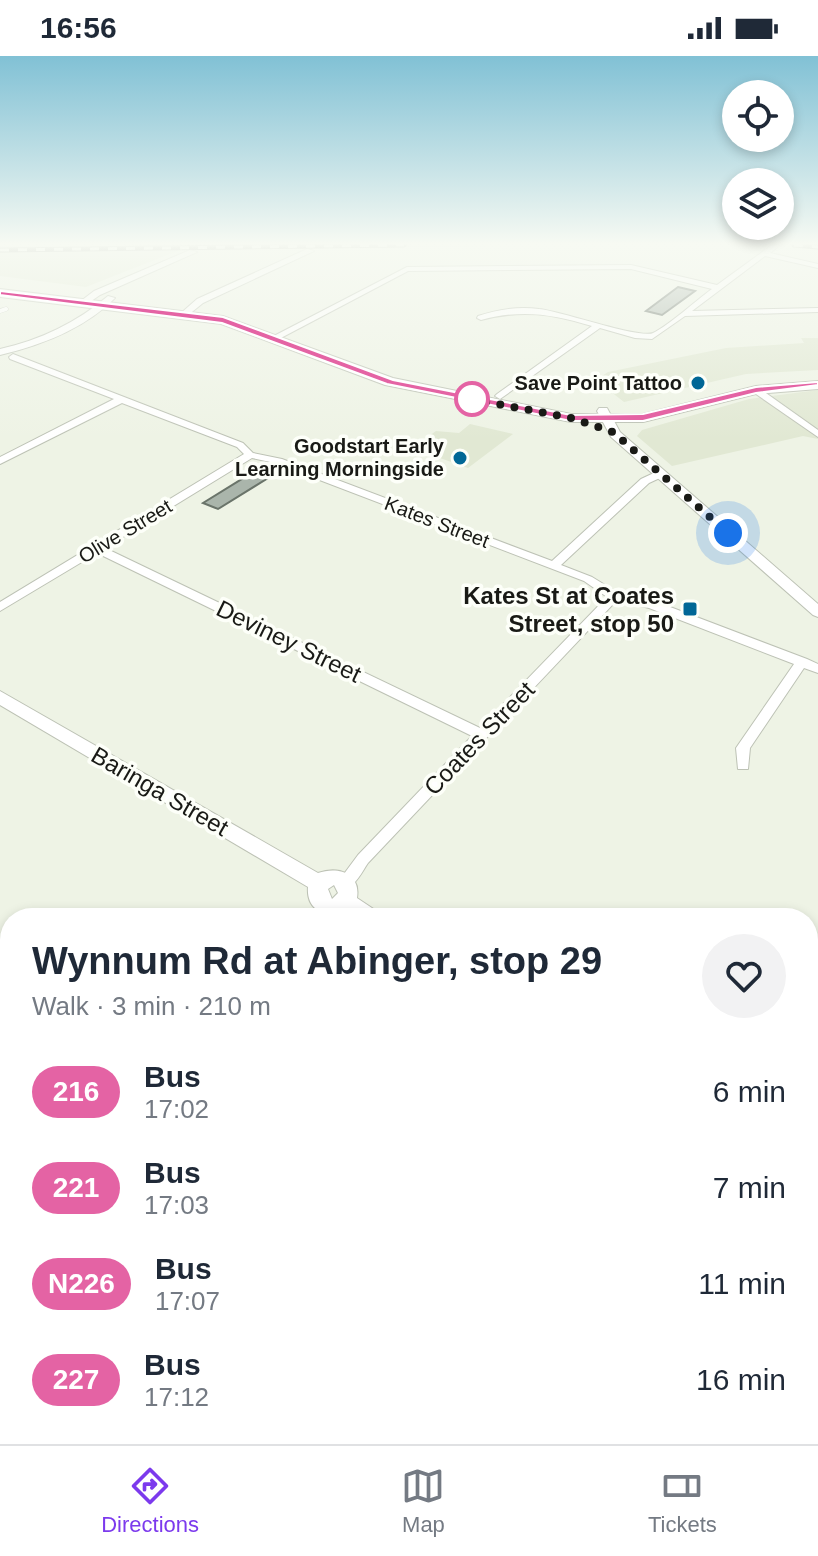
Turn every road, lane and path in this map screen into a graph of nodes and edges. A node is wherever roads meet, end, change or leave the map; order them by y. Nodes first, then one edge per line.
1 (94, 310) edge
2 (178, 310) edge
3 (328, 310) edge
4 (691, 310) edge
5 (818, 310) edge
6 (187, 311) joint
7 (685, 314) junction
8 (481, 318) dead end
9 (597, 326) junction
10 (278, 336) junction
11 (0, 352) edge
12 (13, 354) junction
13 (0, 359) edge
14 (818, 381) edge
15 (756, 390) junction
16 (500, 396) junction
17 (122, 399) junction
18 (610, 424) junction
19 (818, 434) edge
20 (250, 455) junction
21 (0, 461) edge
22 (660, 474) junction
23 (96, 548) junction
24 (553, 566) junction
25 (614, 596) junction
26 (0, 607) edge
27 (818, 612) edge
28 (802, 662) junction
29 (818, 669) edge
30 (0, 697) edge
31 (482, 735) junction
32 (743, 765) dead end
33 (346, 892) junction
34 (361, 908) edge

1 - 12 street
2 - 6 main road
3 - 10 street
4 - 7 street
5 - 7 street
6 - 10 main road
7 - 9 street
8 - 9 street
9 - 16 street
10 - 16 main road
10 - 18 main road
11 - 12 street
12 - 13 street
12 - 17 street, Kates Street
14 - 15 main road
14 - 18 main road
15 - 18 main road
15 - 19 street
16 - 18 main road
17 - 20 street, Kates Street
17 - 21 street
18 - 22 street
20 - 23 street, Olive Street
20 - 24 street, Kates Street
22 - 24 street
22 - 27 street
23 - 26 street, Olive Street
23 - 31 street, Deviney Street
24 - 25 street, Kates Street
25 - 28 street, Kates Street
25 - 31 street, Coates Street
28 - 29 street, Kates Street
28 - 32 street
30 - 33 street, Baringa Street
31 - 33 street, Coates Street
33 - 34 street

